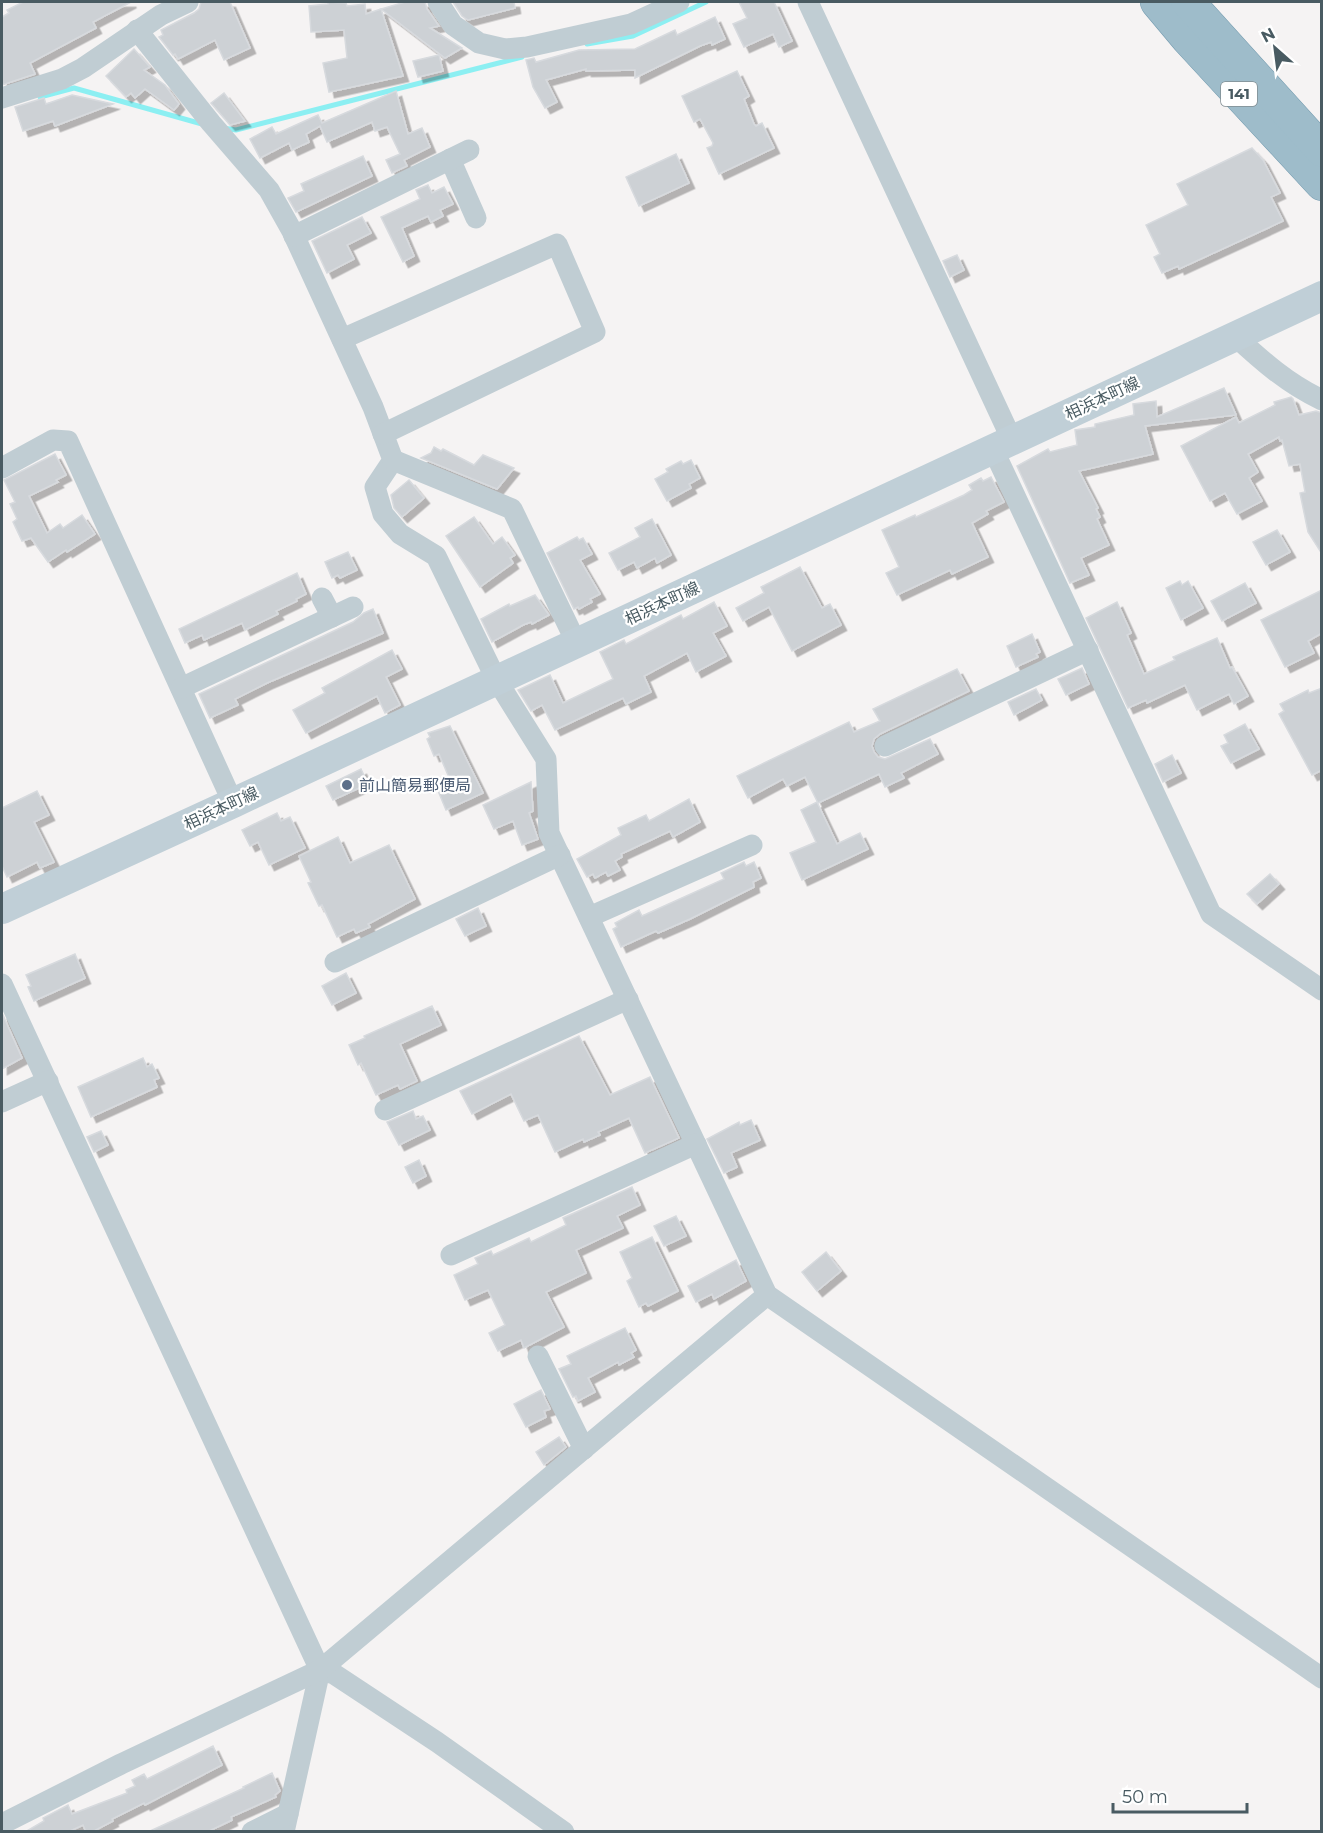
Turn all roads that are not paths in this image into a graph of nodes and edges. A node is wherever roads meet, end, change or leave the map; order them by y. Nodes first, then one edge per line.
1 (188, 2) edge
2 (438, 2) edge
3 (679, 2) edge
4 (808, 2) edge
5 (1157, 2) edge
6 (1188, 2) edge
7 (137, 30) junction
8 (2, 98) edge
9 (469, 150) dead end
10 (1322, 150) edge
11 (450, 159) junction
12 (1322, 184) edge
13 (476, 218) dead end
14 (294, 236) junction
15 (1322, 296) edge
16 (1235, 336) junction
17 (342, 339) junction
18 (1322, 400) edge
19 (383, 434) junction
20 (1003, 444) junction
21 (393, 460) junction
22 (2, 468) edge
23 (322, 598) dead end
24 (353, 607) dead end
25 (332, 617) junction
26 (576, 642) junction
27 (1088, 650) junction
28 (496, 680) junction
29 (181, 688) junction
30 (885, 746) dead end
31 (233, 803) junction
32 (752, 845) dead end
33 (560, 855) junction
34 (2, 909) edge
35 (590, 917) junction
36 (335, 963) dead end
37 (2, 984) edge
38 (1322, 990) edge
39 (628, 999) junction
40 (48, 1080) junction
41 (2, 1102) edge
42 (385, 1110) dead end
43 (696, 1144) junction
44 (451, 1255) dead end
45 (767, 1295) junction
46 (538, 1356) dead end
47 (584, 1449) junction
48 (320, 1670) junction
49 (1322, 1678) edge
50 (286, 1822) edge
51 (14, 1824) edge
52 (252, 1832) edge
53 (564, 1832) edge

1 - 7 street
2 - 3 street
4 - 20 street
5 - 12 highway, 141
6 - 10 highway, 141
7 - 8 street
7 - 14 street
9 - 11 street
11 - 13 street
11 - 14 street
14 - 17 street
15 - 16 main road, 相浜本町線
16 - 18 street
16 - 20 main road, 相浜本町線
17 - 19 street
17 - 19 street
19 - 21 street
20 - 26 main road, 相浜本町線
20 - 27 street
21 - 26 street
21 - 28 street
22 - 29 street
23 - 25 street
24 - 25 street
25 - 29 street
26 - 28 main road, 相浜本町線
27 - 30 street
27 - 38 street
28 - 31 main road, 相浜本町線
28 - 33 street
29 - 31 street
31 - 34 main road, 相浜本町線
32 - 35 street
33 - 35 street
33 - 36 street
35 - 39 street
37 - 40 street
39 - 42 street
39 - 43 street
40 - 41 street
40 - 48 street
43 - 44 street
43 - 45 street
45 - 47 street
45 - 49 street
46 - 47 street
47 - 48 street
48 - 50 street
48 - 51 street
48 - 53 street
50 - 52 street

